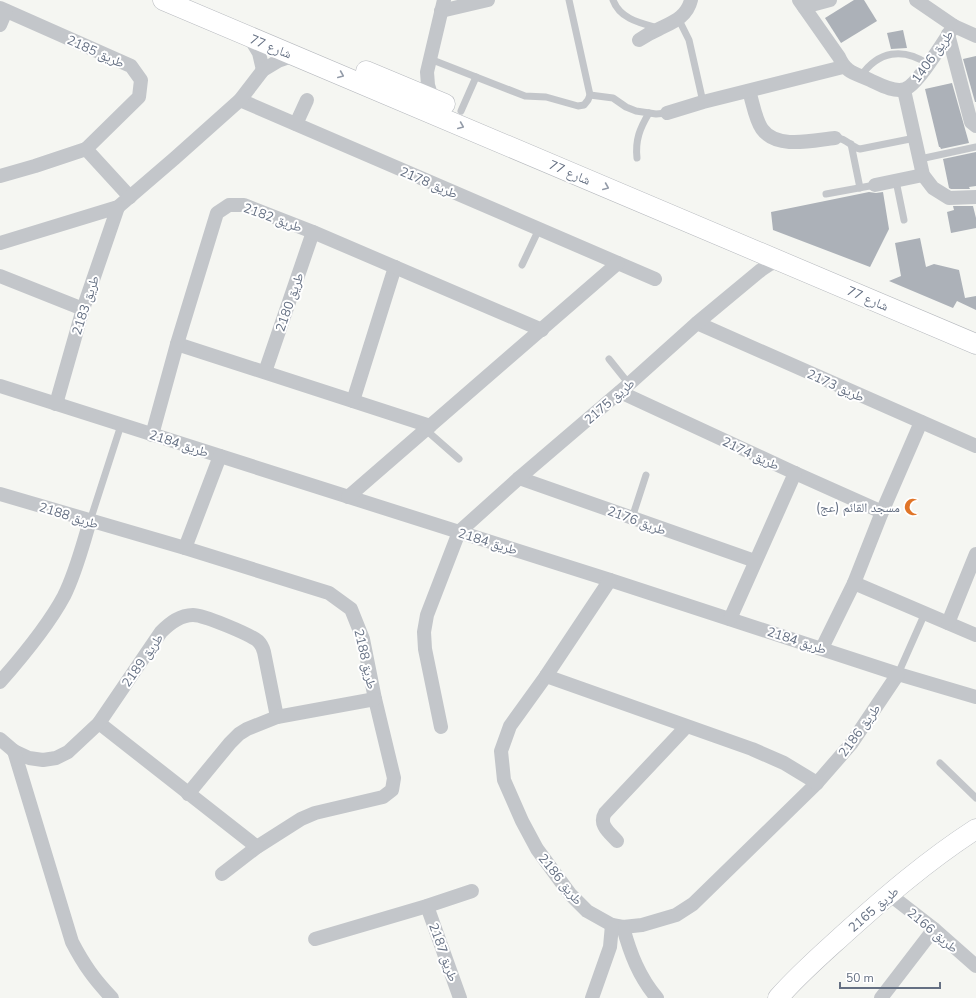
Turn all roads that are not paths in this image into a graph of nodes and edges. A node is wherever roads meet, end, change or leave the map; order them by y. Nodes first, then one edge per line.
1 (163, 0) edge
2 (191, 0) edge
3 (488, 0) edge
4 (570, 0) edge
5 (613, 0) edge
6 (691, 0) edge
7 (830, 0) edge
8 (916, 0) edge
9 (801, 3) edge
10 (442, 6) edge
11 (3, 10) edge
12 (679, 20) junction
13 (0, 25) edge
14 (659, 29) junction
15 (951, 30) junction
16 (976, 36) edge
17 (250, 38) junction
18 (639, 40) dead end
19 (295, 55) junction
20 (928, 64) junction
21 (428, 65) junction
22 (843, 67) junction
23 (263, 70) junction
24 (861, 76) junction
25 (476, 77) junction
26 (404, 86) junction
27 (904, 90) junction
28 (749, 91) junction
29 (590, 95) junction
30 (432, 98) junction
31 (240, 100) junction
32 (307, 100) dead end
33 (703, 102) junction
34 (461, 111) junction
35 (649, 113) junction
36 (667, 113) joint
37 (296, 124) junction
38 (976, 126) edge
39 (835, 138) joint
40 (915, 138) junction
41 (851, 144) junction
42 (976, 147) edge
43 (86, 149) junction
44 (637, 158) dead end
45 (920, 160) junction
46 (923, 175) junction
47 (0, 176) edge
48 (896, 181) junction
49 (875, 185) joint
50 (860, 188) junction
51 (826, 194) dead end
52 (130, 197) junction
53 (976, 197) edge
54 (118, 207) junction
55 (904, 220) dead end
56 (538, 229) junction
57 (313, 232) junction
58 (0, 244) edge
59 (759, 260) junction
60 (618, 263) junction
61 (522, 265) dead end
62 (395, 267) junction
63 (0, 276) edge
64 (656, 279) dead end
65 (83, 309) junction
66 (697, 323) junction
67 (542, 330) junction
68 (976, 333) edge
69 (176, 344) junction
70 (976, 344) edge
71 (609, 359) dead end
72 (265, 372) junction
73 (0, 386) edge
74 (624, 388) junction
75 (353, 401) junction
76 (56, 404) junction
77 (921, 422) junction
78 (121, 425) junction
79 (428, 428) junction
80 (152, 435) junction
81 (976, 446) edge
82 (220, 456) junction
83 (459, 459) dead end
84 (795, 474) junction
85 (646, 475) dead end
86 (520, 478) junction
87 (0, 494) edge
88 (348, 497) junction
89 (882, 512) junction
90 (632, 518) junction
91 (90, 521) junction
92 (459, 532) junction
93 (185, 548) junction
94 (976, 554) edge
95 (755, 561) junction
96 (610, 580) junction
97 (854, 583) junction
98 (925, 613) junction
99 (730, 619) junction
100 (948, 623) junction
101 (976, 635) edge
102 (822, 648) junction
103 (898, 674) junction
104 (546, 676) junction
105 (0, 682) edge
106 (976, 697) edge
107 (375, 699) junction
108 (277, 717) junction
109 (99, 723) junction
110 (441, 727) dead end
111 (686, 727) junction
112 (0, 739) edge
113 (14, 751) junction
114 (940, 763) dead end
115 (817, 783) junction
116 (188, 794) junction
117 (976, 798) edge
118 (973, 836) edge
119 (617, 842) dead end
120 (257, 847) junction
121 (222, 874) dead end
122 (472, 891) dead end
123 (889, 894) junction
124 (427, 906) junction
125 (618, 926) junction
126 (934, 929) junction
127 (315, 939) dead end
128 (976, 966) edge
129 (112, 998) edge
130 (460, 998) edge
131 (592, 998) edge
132 (657, 998) edge
133 (778, 998) edge
134 (881, 998) edge

1 - 17 street, شارع 77
2 - 26 street, شارع 77
3 - 10 street
4 - 29 lane
5 - 14 lane
6 - 12 street
7 - 9 street
8 - 15 street
9 - 22 street
10 - 21 street
11 - 13 street, طريق 2185
11 - 43 street, طريق 2185
12 - 14 street
12 - 33 lane
14 - 18 street
15 - 16 street
15 - 20 street, طريق 1406
15 - 38 street
17 - 19 street, شارع 77
17 - 23 street
19 - 23 street
19 -> 59 street, شارع 77
20 - 24 lane
20 - 27 street, طريق 1406
21 - 25 lane
21 - 26 street
21 - 30 street
22 - 24 street, طريق 1406
22 - 28 street
23 - 31 street
24 - 27 street, طريق 1406
25 - 29 lane
25 - 34 lane
26 - 30 street, شارع 77
27 - 40 street
28 - 33 street
28 - 39 street
29 - 35 lane
30 - 34 street, شارع 77
31 - 37 street, طريق 2178
31 - 52 street
32 - 37 street
33 - 36 street
34 - 68 street, شارع 77
35 - 36 lane
35 - 44 lane
37 - 56 street, طريق 2178
39 - 41 lane
40 - 41 lane
40 - 45 street
41 - 50 lane
42 - 45 lane
43 - 47 street, طريق 2185
43 - 52 street
45 - 46 street
46 - 48 street
46 - 53 street
48 - 49 street
48 - 55 lane
49 - 50 lane
50 - 51 lane
52 - 54 street
54 - 58 street
54 - 65 street, طريق 2183
56 - 60 street, طريق 2178
56 - 61 lane
57 - 62 street, طريق 2182
57 - 69 street, طريق 2182
57 - 72 street, طريق 2180
59 - 66 street, طريق 2175
59 - 70 street, شارع 77
60 - 64 street, طريق 2178
60 - 67 street
62 - 67 street, طريق 2182
62 - 75 street
63 - 65 street
65 - 76 street, طريق 2183
66 - 74 street, طريق 2175
66 - 77 street, طريق 2173
67 - 79 street
69 - 72 street
69 - 80 street, طريق 2182
71 - 74 lane
72 - 75 street
73 - 76 street, طريق 2184
74 - 84 street, طريق 2174
74 - 86 street, طريق 2175
75 - 79 street
76 - 78 street, طريق 2184
77 - 81 street, طريق 2173
77 - 89 street
78 - 80 street, طريق 2184
78 - 91 lane
79 - 83 lane
79 - 88 street
80 - 82 street, طريق 2184
82 - 88 street, طريق 2184
82 - 93 street
84 - 89 street, طريق 2174
84 - 95 street
85 - 90 lane
86 - 90 street, طريق 2176
86 - 92 street, طريق 2175
87 - 91 street, طريق 2188
88 - 92 street, طريق 2184
89 - 97 street
90 - 95 street, طريق 2176
91 - 93 street, طريق 2188
91 - 105 street
92 - 96 street, طريق 2184
92 - 110 street
93 - 107 street, طريق 2188
94 - 100 street
95 - 99 street
96 - 99 street, طريق 2184
96 - 104 street, طريق 2186
97 - 98 street
97 - 102 street
98 - 100 street
98 - 103 lane
99 - 102 street, طريق 2184
100 - 101 street
102 - 103 street, طريق 2184
103 - 106 street, طريق 2184
103 - 115 street, طريق 2186
104 - 111 street
104 - 125 street, طريق 2186
107 - 108 street
107 - 120 street, طريق 2188
108 - 109 street, طريق 2189
108 - 116 street
109 - 113 street, طريق 2189
109 - 116 street
111 - 115 street
111 - 119 street
112 - 113 street, طريق 2189
113 - 129 street
114 - 117 lane
115 - 125 street, طريق 2186
116 - 120 street
118 - 123 street, طريق 2165
120 - 121 street
122 - 124 street
123 - 126 street, طريق 2166
123 - 133 street, طريق 2165
124 - 127 street
124 - 130 street, طريق 2187
125 - 131 street
125 - 132 street
126 - 128 street, طريق 2166
126 - 134 street

